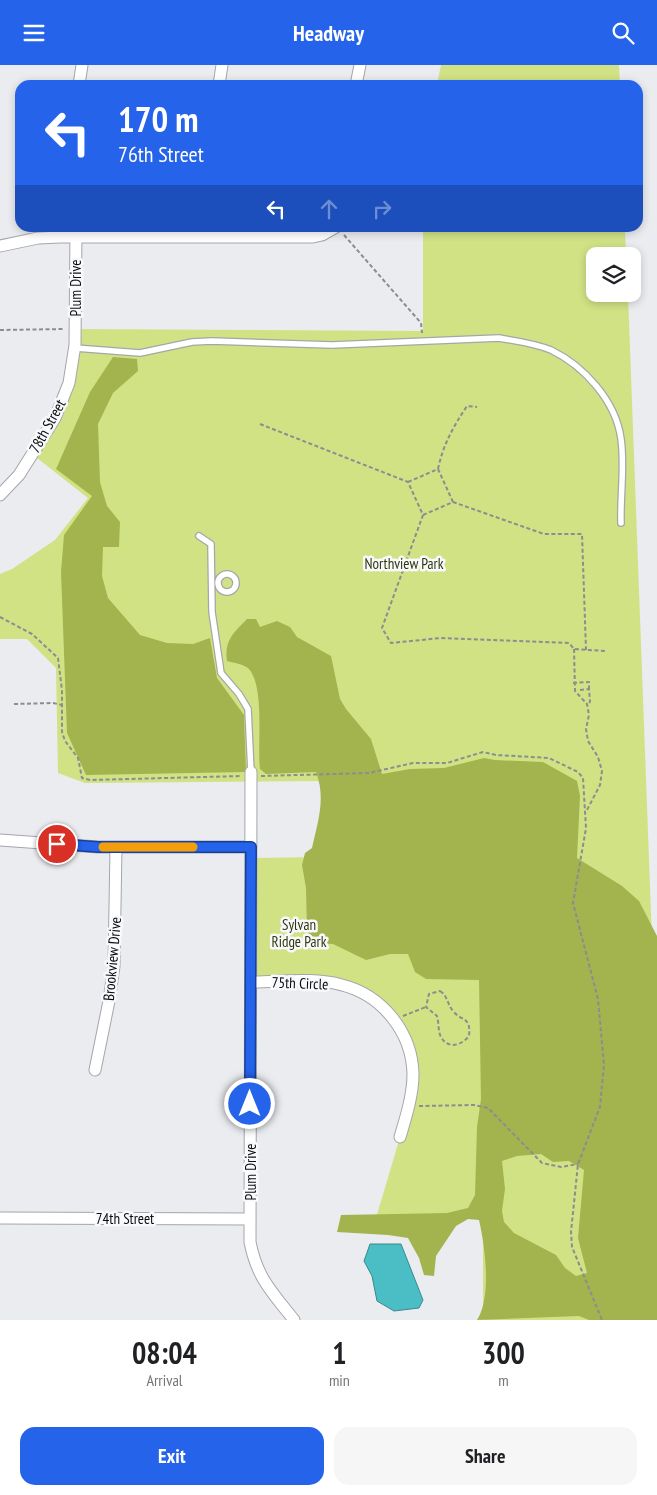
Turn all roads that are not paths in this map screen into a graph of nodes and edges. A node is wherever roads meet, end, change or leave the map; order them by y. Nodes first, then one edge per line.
1 (82, 65) edge
2 (222, 65) edge
3 (360, 65) edge
4 (80, 80) edge
5 (220, 80) edge
6 (357, 80) edge
7 (76, 232) edge
8 (212, 232) edge
9 (336, 232) edge
10 (0, 246) edge
11 (75, 348) junction
12 (0, 495) edge
13 (620, 523) dead end
14 (199, 536) dead end
15 (251, 774) joint
16 (0, 840) edge
17 (116, 847) junction
18 (251, 847) junction
19 (251, 982) junction
20 (95, 1070) dead end
21 (400, 1137) dead end
22 (0, 1218) edge
23 (250, 1219) junction
24 (294, 1320) edge

1 - 4 street
2 - 5 street
3 - 6 street
7 - 8 street
7 - 10 street
7 - 11 street, Plum Drive
8 - 9 street
11 - 12 street, 78th Street
11 - 13 lane
14 - 15 lane
15 - 18 street, Plum Drive
16 - 17 street
17 - 18 street
17 - 20 street, Brookview Drive
18 - 19 street, Plum Drive
19 - 21 street, 75th Circle
19 - 23 street, Plum Drive
22 - 23 street, 74th Street
23 - 24 street, Plum Drive

